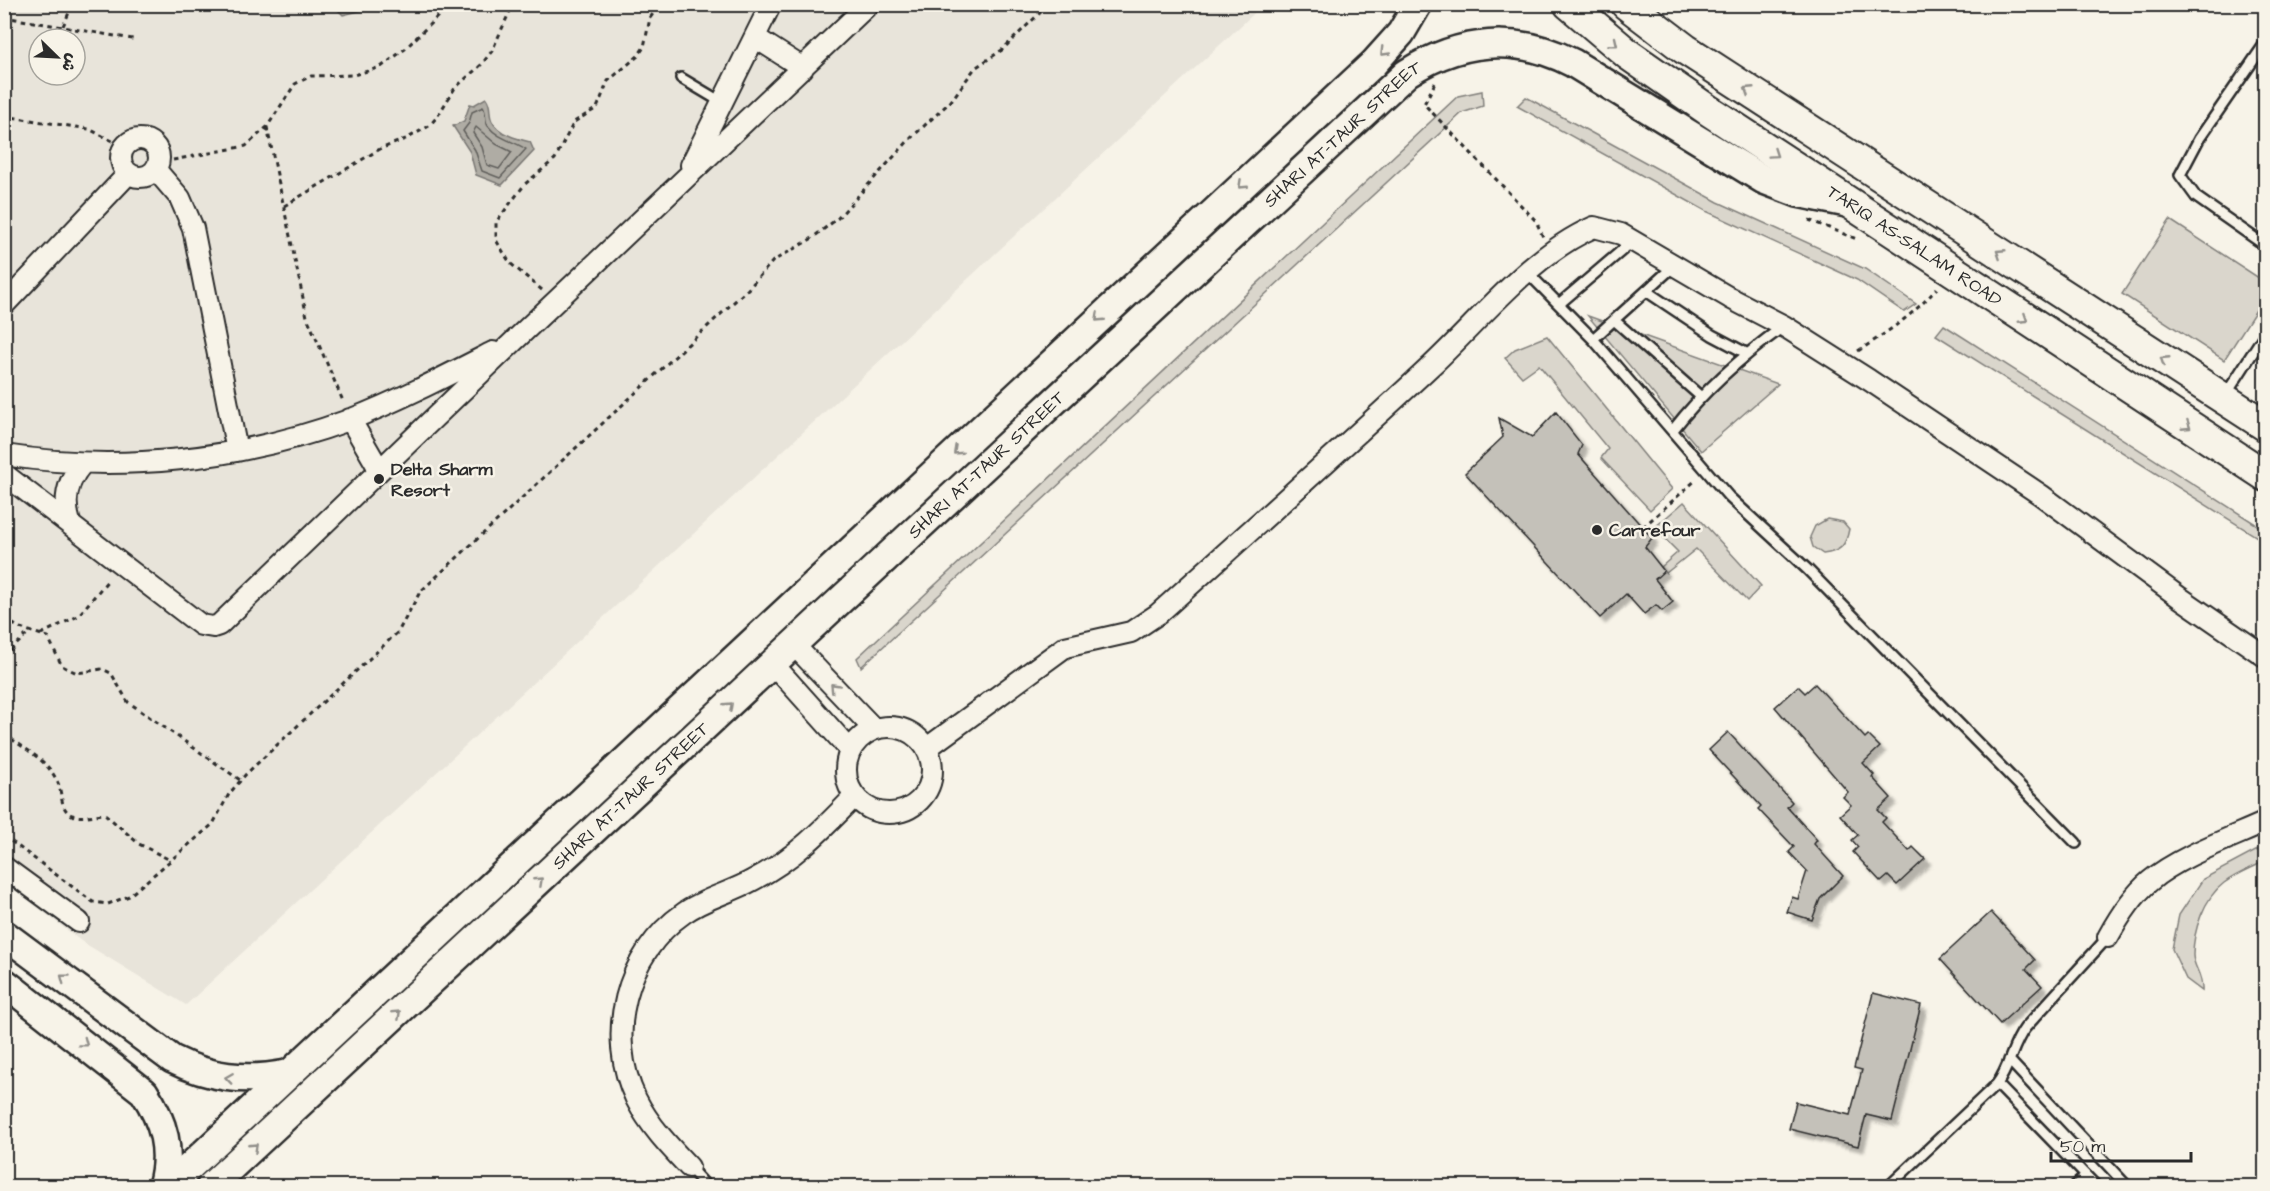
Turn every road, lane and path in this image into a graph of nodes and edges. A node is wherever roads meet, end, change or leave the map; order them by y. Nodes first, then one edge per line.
1 (73, 4) edge
2 (450, 4) edge
3 (513, 4) edge
4 (660, 4) edge
5 (771, 4) edge
6 (870, 4) edge
7 (1048, 4) edge
8 (1418, 4) edge
9 (1569, 4) edge
10 (1626, 4) edge
11 (4, 17) edge
12 (63, 26) junction
13 (756, 38) junction
14 (133, 39) dead end
15 (2265, 42) edge
16 (1423, 63) junction
17 (803, 68) junction
18 (681, 78) dead end
19 (1349, 86) junction
20 (723, 103) junction
21 (1369, 109) junction
22 (4, 116) edge
23 (267, 127) junction
24 (124, 147) junction
25 (158, 166) junction
26 (128, 174) junction
27 (685, 178) junction
28 (1847, 203) junction
29 (284, 206) junction
30 (1800, 216) dead end
31 (1633, 241) junction
32 (1864, 242) dead end
33 (2265, 246) edge
34 (1551, 252) junction
35 (1675, 265) junction
36 (1527, 272) junction
37 (1942, 282) dead end
38 (1646, 291) junction
39 (555, 301) junction
40 (1559, 304) junction
41 (4, 305) edge
42 (1614, 320) junction
43 (1784, 326) junction
44 (2265, 332) edge
45 (1593, 339) junction
46 (514, 341) junction
47 (1871, 343) dead end
48 (1746, 353) junction
49 (1700, 396) junction
50 (2224, 399) junction
51 (350, 419) junction
52 (2265, 426) edge
53 (1673, 430) junction
54 (237, 451) junction
55 (4, 455) edge
56 (83, 463) junction
57 (379, 469) junction
58 (1706, 471) junction
59 (4, 474) edge
60 (2265, 476) edge
61 (71, 525) junction
62 (1642, 527) dead end
63 (122, 564) junction
64 (4, 619) edge
65 (29, 632) junction
66 (39, 634) junction
67 (794, 645) junction
68 (4, 657) edge
69 (2265, 657) edge
70 (773, 664) junction
71 (874, 729) junction
72 (4, 734) edge
73 (927, 748) junction
74 (850, 750) junction
75 (240, 780) junction
76 (854, 797) junction
77 (560, 820) junction
78 (2265, 822) edge
79 (4, 836) edge
80 (2076, 843) dead end
81 (580, 844) junction
82 (170, 860) junction
83 (4, 867) edge
84 (79, 922) dead end
85 (4, 934) edge
86 (2108, 937) joint
87 (4, 982) edge
88 (2009, 1060) junction
89 (287, 1074) junction
90 (1997, 1084) junction
91 (688, 1167) joint
92 (2086, 1176) junction
93 (162, 1186) edge
94 (169, 1186) edge
95 (211, 1186) edge
96 (706, 1186) edge
97 (1889, 1186) edge
98 (2074, 1186) edge
99 (2096, 1186) edge
100 (2127, 1186) edge

1 - 12 path
2 - 23 path
3 - 29 path
4 - 39 path
5 - 13 street
6 - 17 street
7 - 75 path
8 -> 19 main road, SHARI AT-TAUR STREET
9 -> 28 main road, TARIQ AS-SALAM ROAD
50 -> 10 main road
11 - 12 path
12 - 14 path
13 - 17 street
13 - 20 street
15 - 33 lane
16 - 21 main road, SHARI AT-TAUR STREET
16 - 28 main road, SHARI AT-TAUR STREET
16 - 34 path
17 - 27 street
18 - 20 lane
19 - 21 main road
19 -> 77 main road, SHARI AT-TAUR STREET
20 - 27 street
21 - 67 main road, SHARI AT-TAUR STREET
22 - 24 path
23 - 25 path
23 - 29 path
24 - 25 street
24 - 26 street
25 - 26 street
25 - 54 street
26 - 41 street
27 - 39 street
28 -> 60 main road, TARIQ AS-SALAM ROAD
29 - 51 path
30 - 32 path
31 - 34 street
31 - 35 street
31 - 40 lane
34 - 36 street
35 - 38 lane
35 - 43 street
36 - 40 lane
36 - 73 street
37 - 47 path
38 - 42 lane
38 - 48 lane
39 - 46 street
40 - 45 lane
42 - 45 lane
42 - 49 lane
43 - 48 lane
43 - 69 street
44 - 50 lane
45 - 53 lane
46 - 51 street
46 - 57 street
48 - 49 lane
49 - 53 lane
50 - 52 main road
51 - 54 street
51 - 57 street
53 - 58 lane
54 - 56 street
55 - 56 street
56 - 61 street
57 - 63 street
58 - 62 path
58 - 80 lane
59 - 61 street
61 - 63 street
63 - 66 path
64 - 65 path
65 - 66 path
65 - 68 path
66 - 75 path
67 - 70 main road, SHARI AT-TAUR STREET
71 -> 67 street
70 - 74 street
81 -> 70 main road, SHARI AT-TAUR STREET
71 - 73 street
71 - 74 street
72 - 82 path
73 - 76 street
74 - 76 street
75 - 82 path
76 - 91 street
77 - 81 main road
77 - 89 main road, SHARI AT-TAUR STREET
78 - 86 street
79 - 82 path
95 -> 81 main road, SHARI AT-TAUR STREET
83 - 84 street
89 -> 85 main road
86 - 88 lane
87 -> 93 main road
88 - 90 lane
88 - 100 lane
89 - 94 main road, SHARI AT-TAUR STREET
90 - 92 lane
90 - 97 lane
91 - 96 lane
92 - 98 lane
92 - 99 lane

